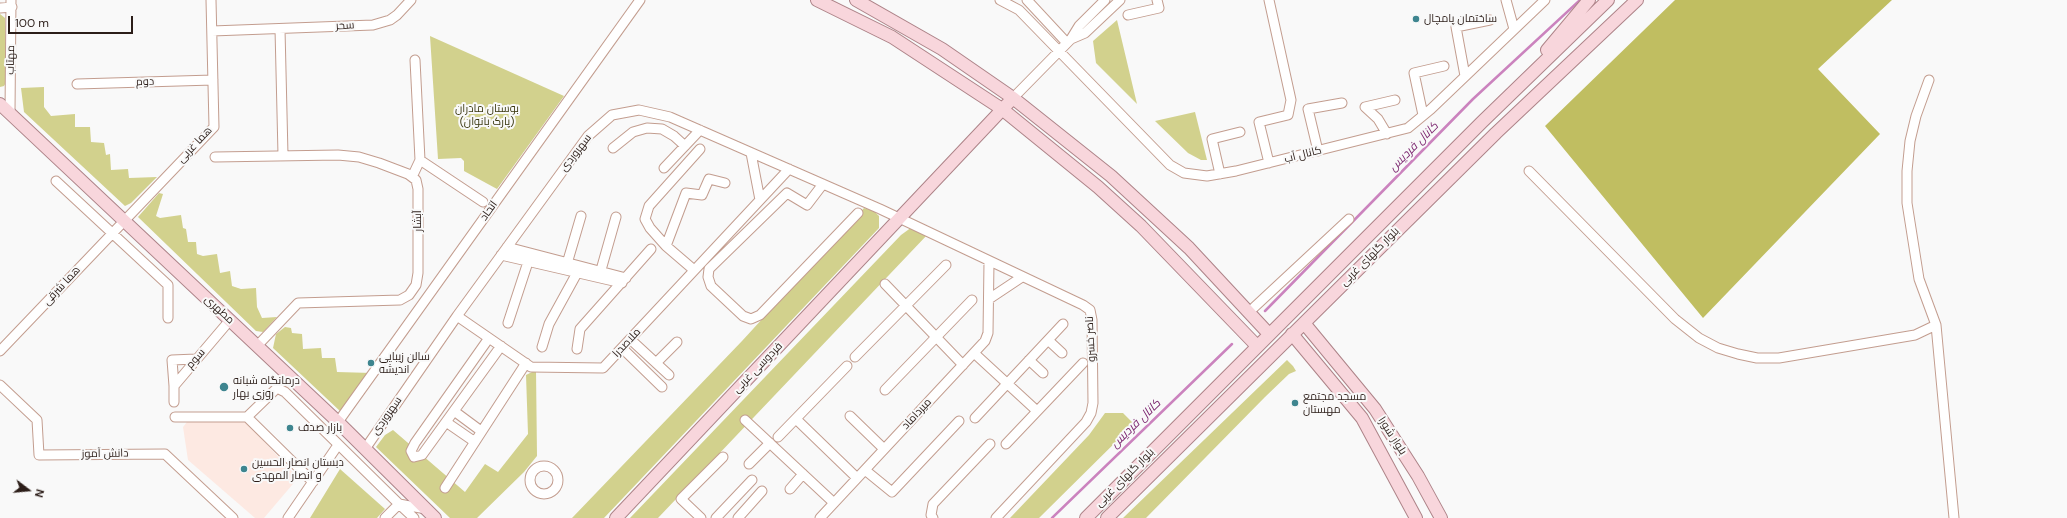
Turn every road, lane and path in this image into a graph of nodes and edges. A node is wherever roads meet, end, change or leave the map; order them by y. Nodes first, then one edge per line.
1 (211, 0) edge
2 (411, 0) edge
3 (640, 0) edge
4 (817, 0) edge
5 (856, 0) edge
6 (1000, 0) edge
7 (1027, 0) edge
8 (1105, 0) edge
9 (1120, 0) edge
10 (1157, 0) edge
11 (1269, 0) edge
12 (1506, 0) edge
13 (1545, 0) edge
14 (1588, 0) edge
15 (1608, 0) edge
16 (1637, 0) edge
17 (12, 3) edge
18 (0, 8) edge
19 (1128, 15) dead end
20 (1490, 20) dead end
21 (280, 29) junction
22 (1514, 29) junction
23 (212, 31) junction
24 (1069, 41) junction
25 (1058, 52) junction
26 (415, 60) dead end
27 (1444, 66) dead end
28 (1466, 76) junction
29 (213, 80) junction
30 (1930, 80) dead end
31 (1524, 81) junction
32 (77, 84) dead end
33 (1013, 98) junction
34 (1395, 100) dead end
35 (1342, 103) dead end
36 (0, 104) edge
37 (1002, 109) junction
38 (10, 113) junction
39 (1423, 115) junction
40 (700, 130) junction
41 (1240, 132) dead end
42 (1387, 134) junction
43 (684, 146) junction
44 (614, 148) dead end
45 (700, 150) dead end
46 (1318, 151) junction
47 (751, 153) junction
48 (283, 155) junction
49 (215, 157) dead end
50 (420, 160) junction
51 (1269, 163) junction
52 (664, 168) dead end
53 (789, 170) junction
54 (1529, 171) dead end
55 (1220, 174) junction
56 (412, 176) junction
57 (56, 181) dead end
58 (725, 183) dead end
59 (824, 184) junction
60 (760, 200) junction
61 (482, 202) dead end
62 (858, 213) dead end
63 (1388, 215) junction
64 (581, 216) dead end
65 (616, 217) dead end
66 (901, 218) junction
67 (1349, 219) dead end
68 (124, 221) junction
69 (1400, 228) junction
70 (112, 233) junction
71 (666, 246) junction
72 (507, 247) junction
73 (651, 249) dead end
74 (501, 255) junction
75 (528, 262) junction
76 (989, 262) junction
77 (566, 266) junction
78 (946, 266) dead end
79 (694, 270) junction
80 (577, 273) junction
81 (599, 275) junction
82 (1022, 277) junction
83 (624, 281) junction
84 (886, 284) dead end
85 (989, 299) junction
86 (972, 300) dead end
87 (906, 305) junction
88 (1248, 313) junction
89 (457, 316) junction
90 (168, 318) dead end
91 (230, 320) junction
92 (508, 323) dead end
93 (1236, 323) junction
94 (1304, 323) junction
95 (1063, 324) dead end
96 (1936, 325) junction
97 (1269, 334) junction
98 (1292, 334) junction
99 (936, 336) junction
100 (489, 338) junction
101 (630, 339) junction
102 (1048, 340) junction
103 (677, 342) dead end
104 (257, 346) junction
105 (501, 346) junction
106 (1257, 346) junction
107 (542, 347) dead end
108 (622, 348) junction
109 (577, 349) dead end
110 (0, 351) edge
111 (974, 353) junction
112 (1062, 353) dead end
113 (855, 357) dead end
114 (196, 359) junction
115 (1029, 360) junction
116 (526, 363) junction
117 (656, 363) junction
118 (1083, 363) dead end
119 (963, 365) junction
120 (847, 366) dead end
121 (1043, 373) dead end
122 (669, 375) dead end
123 (1007, 383) junction
124 (0, 385) edge
125 (174, 386) junction
126 (662, 387) dead end
127 (885, 390) dead end
128 (174, 402) dead end
129 (454, 411) junction
130 (1037, 412) junction
131 (850, 416) dead end
132 (175, 417) dead end
133 (247, 417) junction
134 (975, 418) dead end
135 (796, 419) junction
136 (745, 420) dead end
137 (959, 421) dead end
138 (338, 422) junction
139 (446, 422) junction
140 (481, 432) junction
141 (778, 437) dead end
142 (1167, 437) junction
143 (474, 442) junction
144 (770, 443) junction
145 (990, 444) dead end
146 (1006, 444) dead end
147 (338, 445) junction
148 (1179, 446) junction
149 (365, 449) junction
150 (884, 449) junction
151 (723, 457) dead end
152 (749, 464) dead end
153 (865, 470) junction
154 (803, 474) junction
155 (857, 478) junction
156 (752, 480) dead end
157 (313, 482) junction
158 (445, 488) dead end
159 (790, 489) dead end
160 (762, 491) dead end
161 (834, 503) junction
162 (399, 504) junction
163 (426, 509) junction
164 (233, 518) edge
165 (288, 518) edge
166 (385, 518) edge
167 (414, 518) edge
168 (435, 518) edge
169 (616, 518) edge
170 (701, 518) edge
171 (716, 518) edge
172 (738, 518) edge
173 (820, 518) edge
174 (933, 518) edge
175 (996, 518) edge
176 (1086, 518) edge
177 (1107, 518) edge
178 (1416, 518) edge
179 (1441, 518) edge
180 (1954, 518) edge

1 - 23 street, هما غربی
2 - 21 street, سحر
3 - 138 street, اتحاد
4 - 37 main road
5 - 33 main road
6 - 25 street, کانال آب
7 - 24 street
8 - 24 street
9 - 24 street
10 - 19 street
11 - 51 street
12 - 22 street
13 - 22 street, کانال آب
14 - 31 main road
15 - 31 main road, بلوار گلهای غربی
16 - 69 main road, بلوار گلهای غربی
17 - 18 street, مهتاب
17 - 38 street, مهتاب
20 - 28 street
21 - 23 street, سحر
21 - 48 street
22 - 28 street, کانال آب
23 - 29 street, هما غربی
24 - 25 street
25 - 33 street
25 - 55 street, کانال آب
26 - 50 street
27 - 39 street
28 - 39 street, کانال آب
29 - 32 street, دوم
29 - 68 street, هما غربی
30 - 96 street
31 - 63 main road, بلوار گلهای غربی
33 - 37 main road, فردوسی غربی
33 - 88 main road
34 - 42 street
35 - 46 street
36 - 38 main road, مطهری
37 - 66 main road, فردوسی غربی
37 - 93 main road
38 - 68 main road, مطهری
39 - 42 street, کانال آب
40 - 43 street
40 - 47 street, سهروردی
40 - 72 street, سهروردی
41 - 55 street
42 - 46 street, کانال آب
43 - 44 street
43 - 52 street
45 - 71 street
46 - 51 street, کانال آب
47 - 53 street, سهروردی
47 - 60 street
48 - 49 street
48 - 56 street
50 - 56 street
50 - 61 street
51 - 55 street, کانال آب
53 - 59 street, سهروردی
53 - 60 street, ملاصدرا
54 - 96 street
56 - 104 street, آبشار
57 - 70 street
58 - 71 street
59 - 62 street
59 - 66 street, سهروردی
60 - 79 street, ملاصدرا
63 - 69 main road
63 - 97 main road, بلوار گلهای غربی
64 - 77 street
65 - 81 street
66 - 76 street, ناصر خسرو
66 - 169 main road, فردوسی غربی
67 - 88 street
68 - 70 street, هما شرقی
68 - 91 main road, مطهری
69 - 94 main road, بلوار گلهای غربی
70 - 90 street
70 - 110 street, هما شرقی
71 - 79 street
72 - 74 street, سهروردی
72 - 77 street
73 - 83 street
74 - 75 street
74 - 89 street, سهروردی
75 - 77 street
75 - 92 street
76 - 82 street, ناصر خسرو
76 - 85 street, میرداماد
77 - 80 street
77 - 81 street
78 - 87 street
79 - 101 street, ملاصدرا
80 - 81 street
80 - 107 street
81 - 83 street
82 - 85 street
82 - 175 street, ناصر خسرو
83 - 109 street
84 - 87 street
85 - 111 street, میرداماد
86 - 99 street
87 - 99 street
87 - 113 street
88 - 93 main road
88 - 97 main road
89 - 100 street, ملاصدرا
89 - 149 street, سهروردی
91 - 104 main road, مطهری
91 - 114 street, سوم
93 - 106 main road
94 - 98 main road, بلوار گلهای غربی
94 - 179 main road, بلوار شورا
95 - 102 street
96 - 180 street
97 - 106 main road, بلوار گلهای غربی
98 - 148 main road, بلوار گلهای غربی
98 - 178 main road, بلوار شورا
99 - 119 street
99 - 127 street
100 - 105 street, ملاصدرا
100 - 139 street
101 - 108 street, ملاصدرا
101 - 117 street
102 - 112 street
102 - 115 street
103 - 117 street
104 - 138 main road, مطهری
105 - 116 street, ملاصدرا
105 - 129 street
106 - 142 main road, بلوار گلهای غربی
108 - 116 street, ملاصدرا
108 - 126 street
111 - 119 street, میرداماد
111 - 123 street
114 - 125 street, سوم
114 - 125 street
115 - 121 street
115 - 123 street
116 - 140 street
117 - 122 street
118 - 130 street
119 - 150 street, میرداماد
120 - 135 street
123 - 130 street
123 - 134 street
124 - 164 street, دانش آموز
125 - 128 street
129 - 139 street
129 - 140 street
130 - 146 street
131 - 150 street
132 - 133 street
133 - 147 street
133 - 157 street
135 - 141 street
135 - 155 street
136 - 144 street
137 - 153 street
138 - 149 main road, مطهری
139 - 143 street
140 - 143 street
142 - 148 main road
142 - 176 main road, بلوار گلهای غربی
143 - 158 street
144 - 152 street
144 - 154 street
145 - 174 street
147 - 157 street
147 - 162 street
148 - 177 main road, بلوار گلهای غربی
149 - 163 main road, مطهری
150 - 153 street, میرداماد
151 - 170 street
153 - 155 street, میرداماد
154 - 159 street
154 - 161 street
155 - 161 street, میرداماد
156 - 171 street
157 - 165 street
160 - 172 street
161 - 173 street, میرداماد
162 - 163 street
162 - 166 street
162 - 167 street
163 - 168 main road, مطهری

